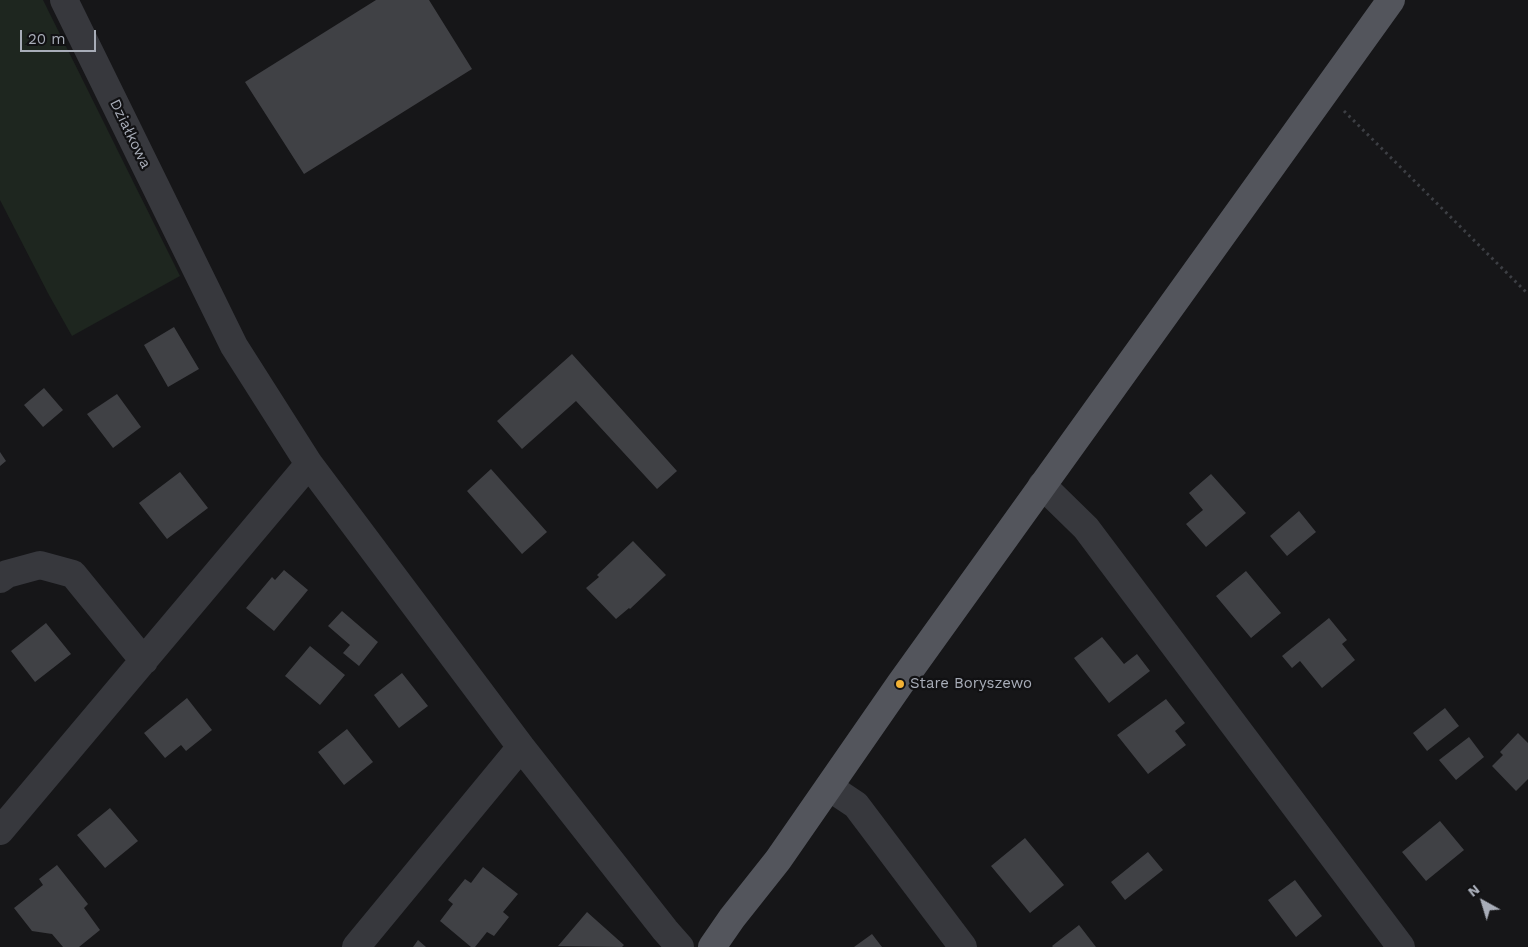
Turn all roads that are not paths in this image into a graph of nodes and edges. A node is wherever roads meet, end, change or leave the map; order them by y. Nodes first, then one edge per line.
1 (64, 0) edge
2 (1391, 0) edge
3 (309, 464) junction
4 (1042, 485) junction
5 (0, 579) edge
6 (144, 661) junction
7 (521, 746) junction
8 (829, 787) junction
9 (0, 831) edge
10 (356, 947) edge
11 (680, 947) edge
12 (712, 947) edge
13 (963, 947) edge
14 (1400, 947) edge

1 - 3 street, Działkowa
2 - 4 main road
3 - 6 street
3 - 7 street, Działkowa
4 - 8 main road
4 - 14 street
5 - 6 street
6 - 9 street
7 - 10 street
7 - 11 street, Działkowa
8 - 12 main road
8 - 13 street

